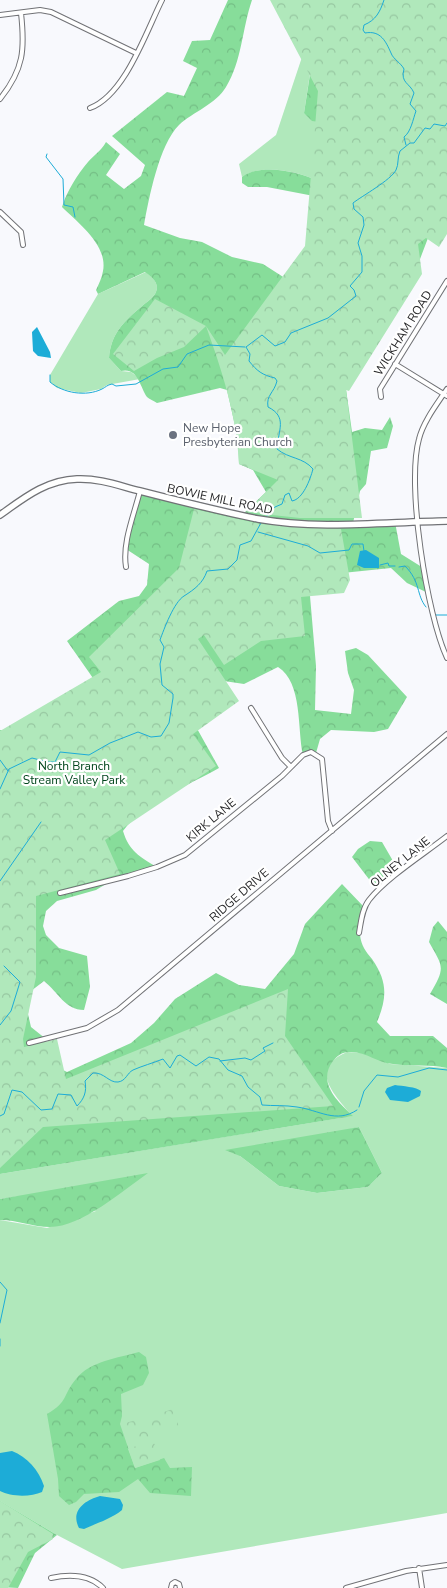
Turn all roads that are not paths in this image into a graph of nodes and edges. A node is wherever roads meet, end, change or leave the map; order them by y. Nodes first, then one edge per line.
1 (162, 0) edge
2 (21, 13) junction
3 (0, 15) edge
4 (136, 53) junction
5 (0, 99) edge
6 (90, 108) dead end
7 (0, 212) edge
8 (23, 245) dead end
9 (447, 281) edge
10 (395, 364) junction
11 (447, 389) edge
12 (446, 395) edge
13 (380, 397) dead end
14 (140, 491) junction
15 (0, 515) edge
16 (447, 521) edge
17 (418, 522) junction
18 (126, 567) dead end
19 (447, 658) edge
20 (252, 708) dead end
21 (447, 734) edge
22 (292, 767) junction
23 (332, 831) junction
24 (447, 836) edge
25 (60, 893) dead end
26 (359, 933) dead end
27 (29, 1043) dead end
28 (447, 1565) edge
29 (419, 1568) junction
30 (51, 1578) dead end
31 (103, 1588) edge
32 (171, 1588) edge
33 (180, 1588) edge
34 (346, 1588) edge
35 (422, 1588) edge

1 - 4 street
2 - 3 street
2 - 4 street
2 - 5 street
4 - 6 street
7 - 8 street
9 - 10 street, WICKHAM ROAD
10 - 12 street
10 - 13 street, WICKHAM ROAD
11 - 12 street
12 - 17 street
14 - 15 street, BOWIE MILL ROAD
14 - 17 street, BOWIE MILL ROAD
14 - 18 street
16 - 17 street, BOWIE MILL ROAD
17 - 19 street
20 - 22 street
21 - 23 street, RIDGE DRIVE
22 - 23 street, KIRK LANE
22 - 25 street, KIRK LANE
23 - 27 street, RIDGE DRIVE
24 - 26 street, OLNEY LANE
28 - 29 street
29 - 34 street
29 - 35 street
30 - 31 street
32 - 33 street

